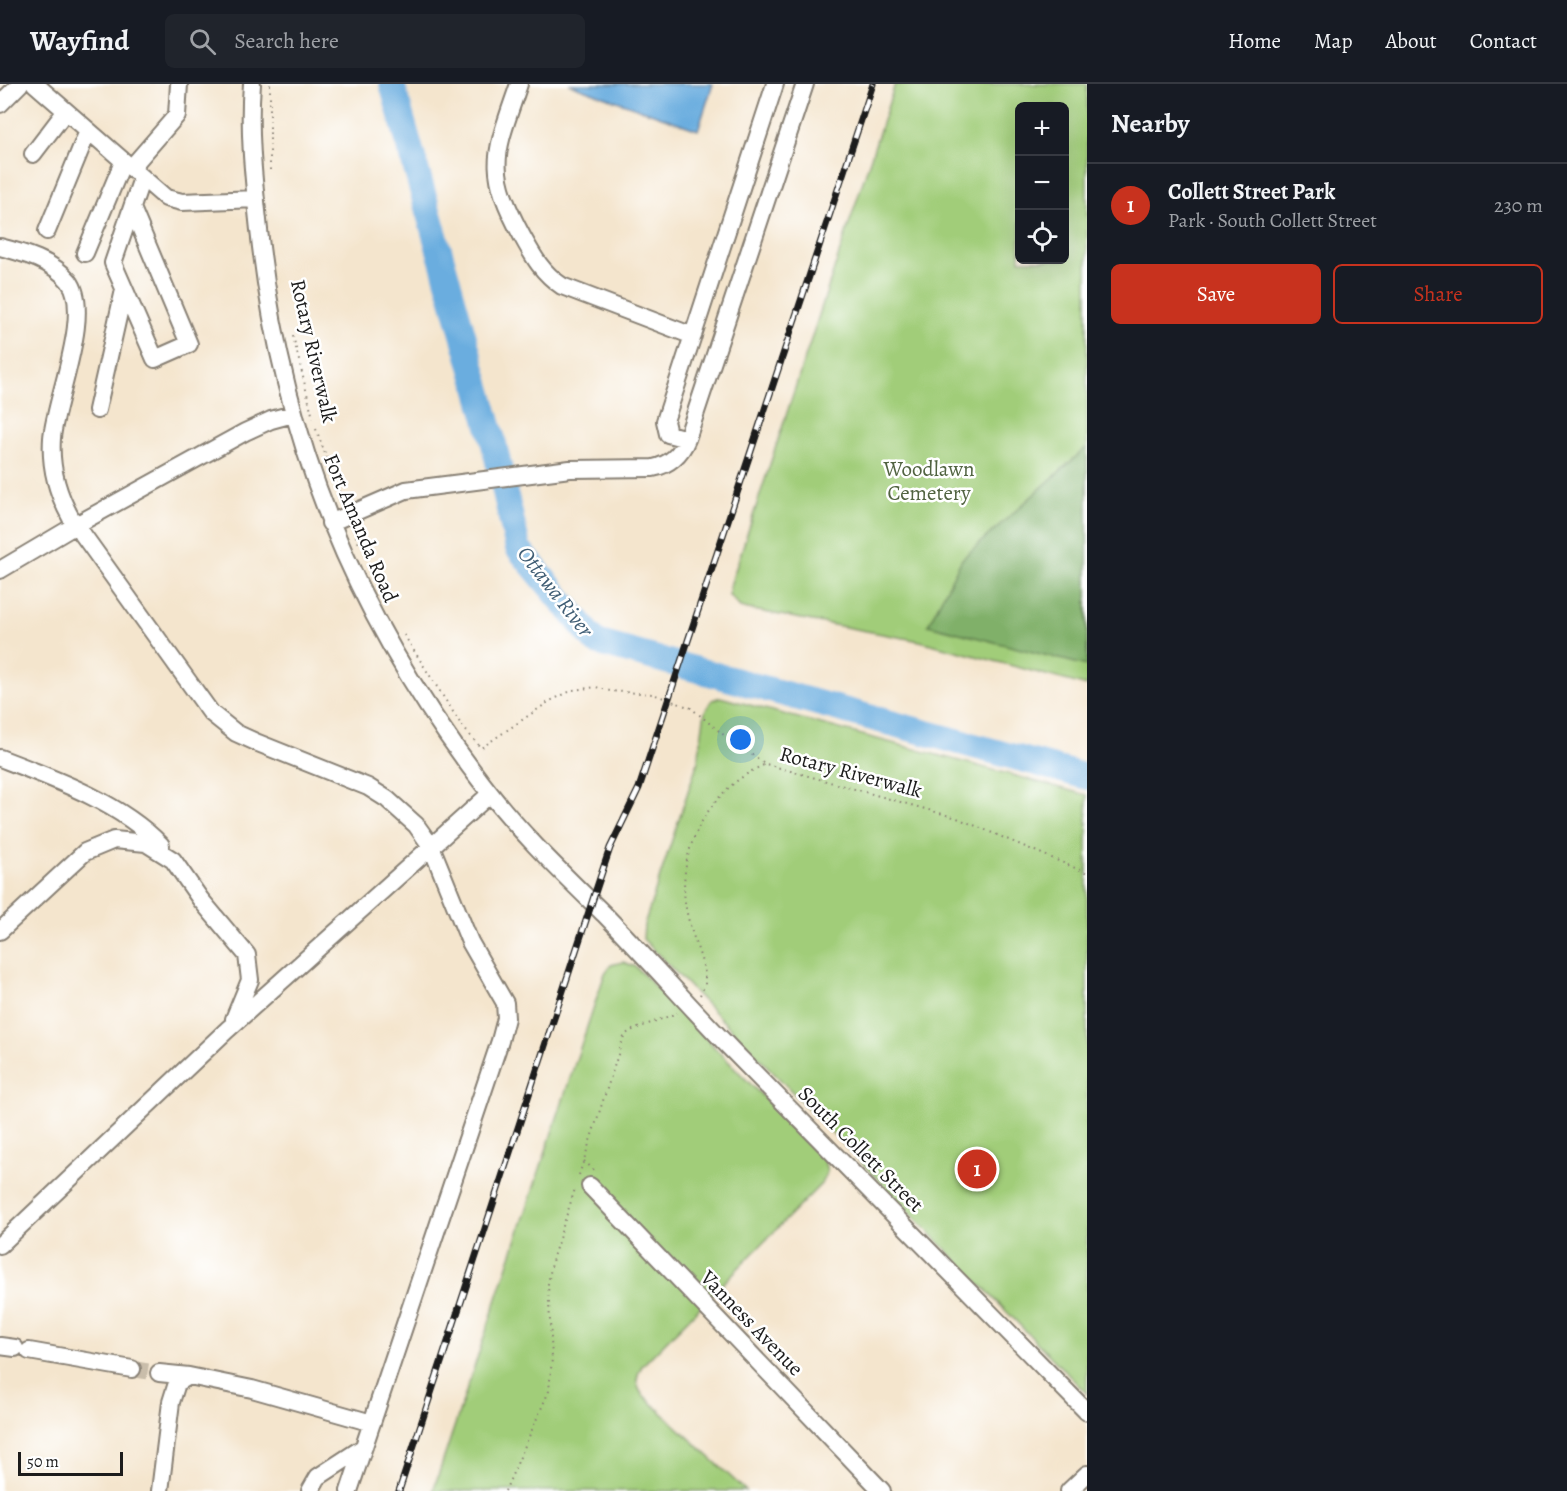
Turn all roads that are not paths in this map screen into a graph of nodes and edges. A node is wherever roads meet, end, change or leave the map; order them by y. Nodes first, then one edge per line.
1 (20, 84) edge
2 (35, 84) edge
3 (178, 84) edge
4 (252, 84) edge
5 (519, 84) edge
6 (775, 84) edge
7 (805, 84) edge
8 (0, 104) edge
9 (65, 112) junction
10 (88, 131) junction
11 (33, 154) dead end
12 (132, 169) junction
13 (255, 199) junction
14 (132, 208) junction
15 (47, 231) dead end
16 (0, 247) edge
17 (85, 253) dead end
18 (124, 290) junction
19 (693, 336) junction
20 (97, 410) dead end
21 (293, 414) junction
22 (687, 439) junction
23 (330, 523) junction
24 (76, 525) junction
25 (0, 570) edge
26 (0, 758) edge
27 (490, 794) junction
28 (431, 846) junction
29 (173, 860) junction
30 (605, 916) joint
31 (0, 931) edge
32 (227, 1030) junction
33 (590, 1186) dead end
34 (0, 1245) edge
35 (14, 1348) edge
36 (132, 1368) tunnel mouth
37 (159, 1373) tunnel mouth
38 (189, 1376) junction
39 (1087, 1412) edge
40 (372, 1423) junction
41 (364, 1447) junction
42 (1087, 1474) edge
43 (160, 1491) edge
44 (310, 1491) edge
45 (349, 1491) edge
46 (882, 1491) edge
47 (1069, 1491) edge

1 - 8 street
2 - 9 street
3 - 12 street
4 - 13 street, Fort Amanda Road
5 - 19 street
6 - 19 street
7 - 22 street
9 - 10 street
9 - 11 street
10 - 12 street
10 - 15 street
12 - 13 street
12 - 14 street
12 - 17 street
13 - 21 street, Fort Amanda Road
14 - 18 street
14 - 18 street
16 - 24 street
18 - 20 street
19 - 22 street
21 - 23 street, Fort Amanda Road
21 - 24 street
22 - 23 street
23 - 27 street, Fort Amanda Road
24 - 25 street
24 - 28 street
26 - 29 street
27 - 28 street
27 - 30 street, Fort Amanda Road
28 - 32 street
28 - 40 street
29 - 31 street
29 - 32 street
30 - 39 street, South Collett Street
32 - 34 street
33 - 46 street, Vanness Avenue
35 - 36 street
37 - 38 street
38 - 40 street
38 - 43 street
40 - 41 street
41 - 44 street
41 - 45 street
42 - 47 street

